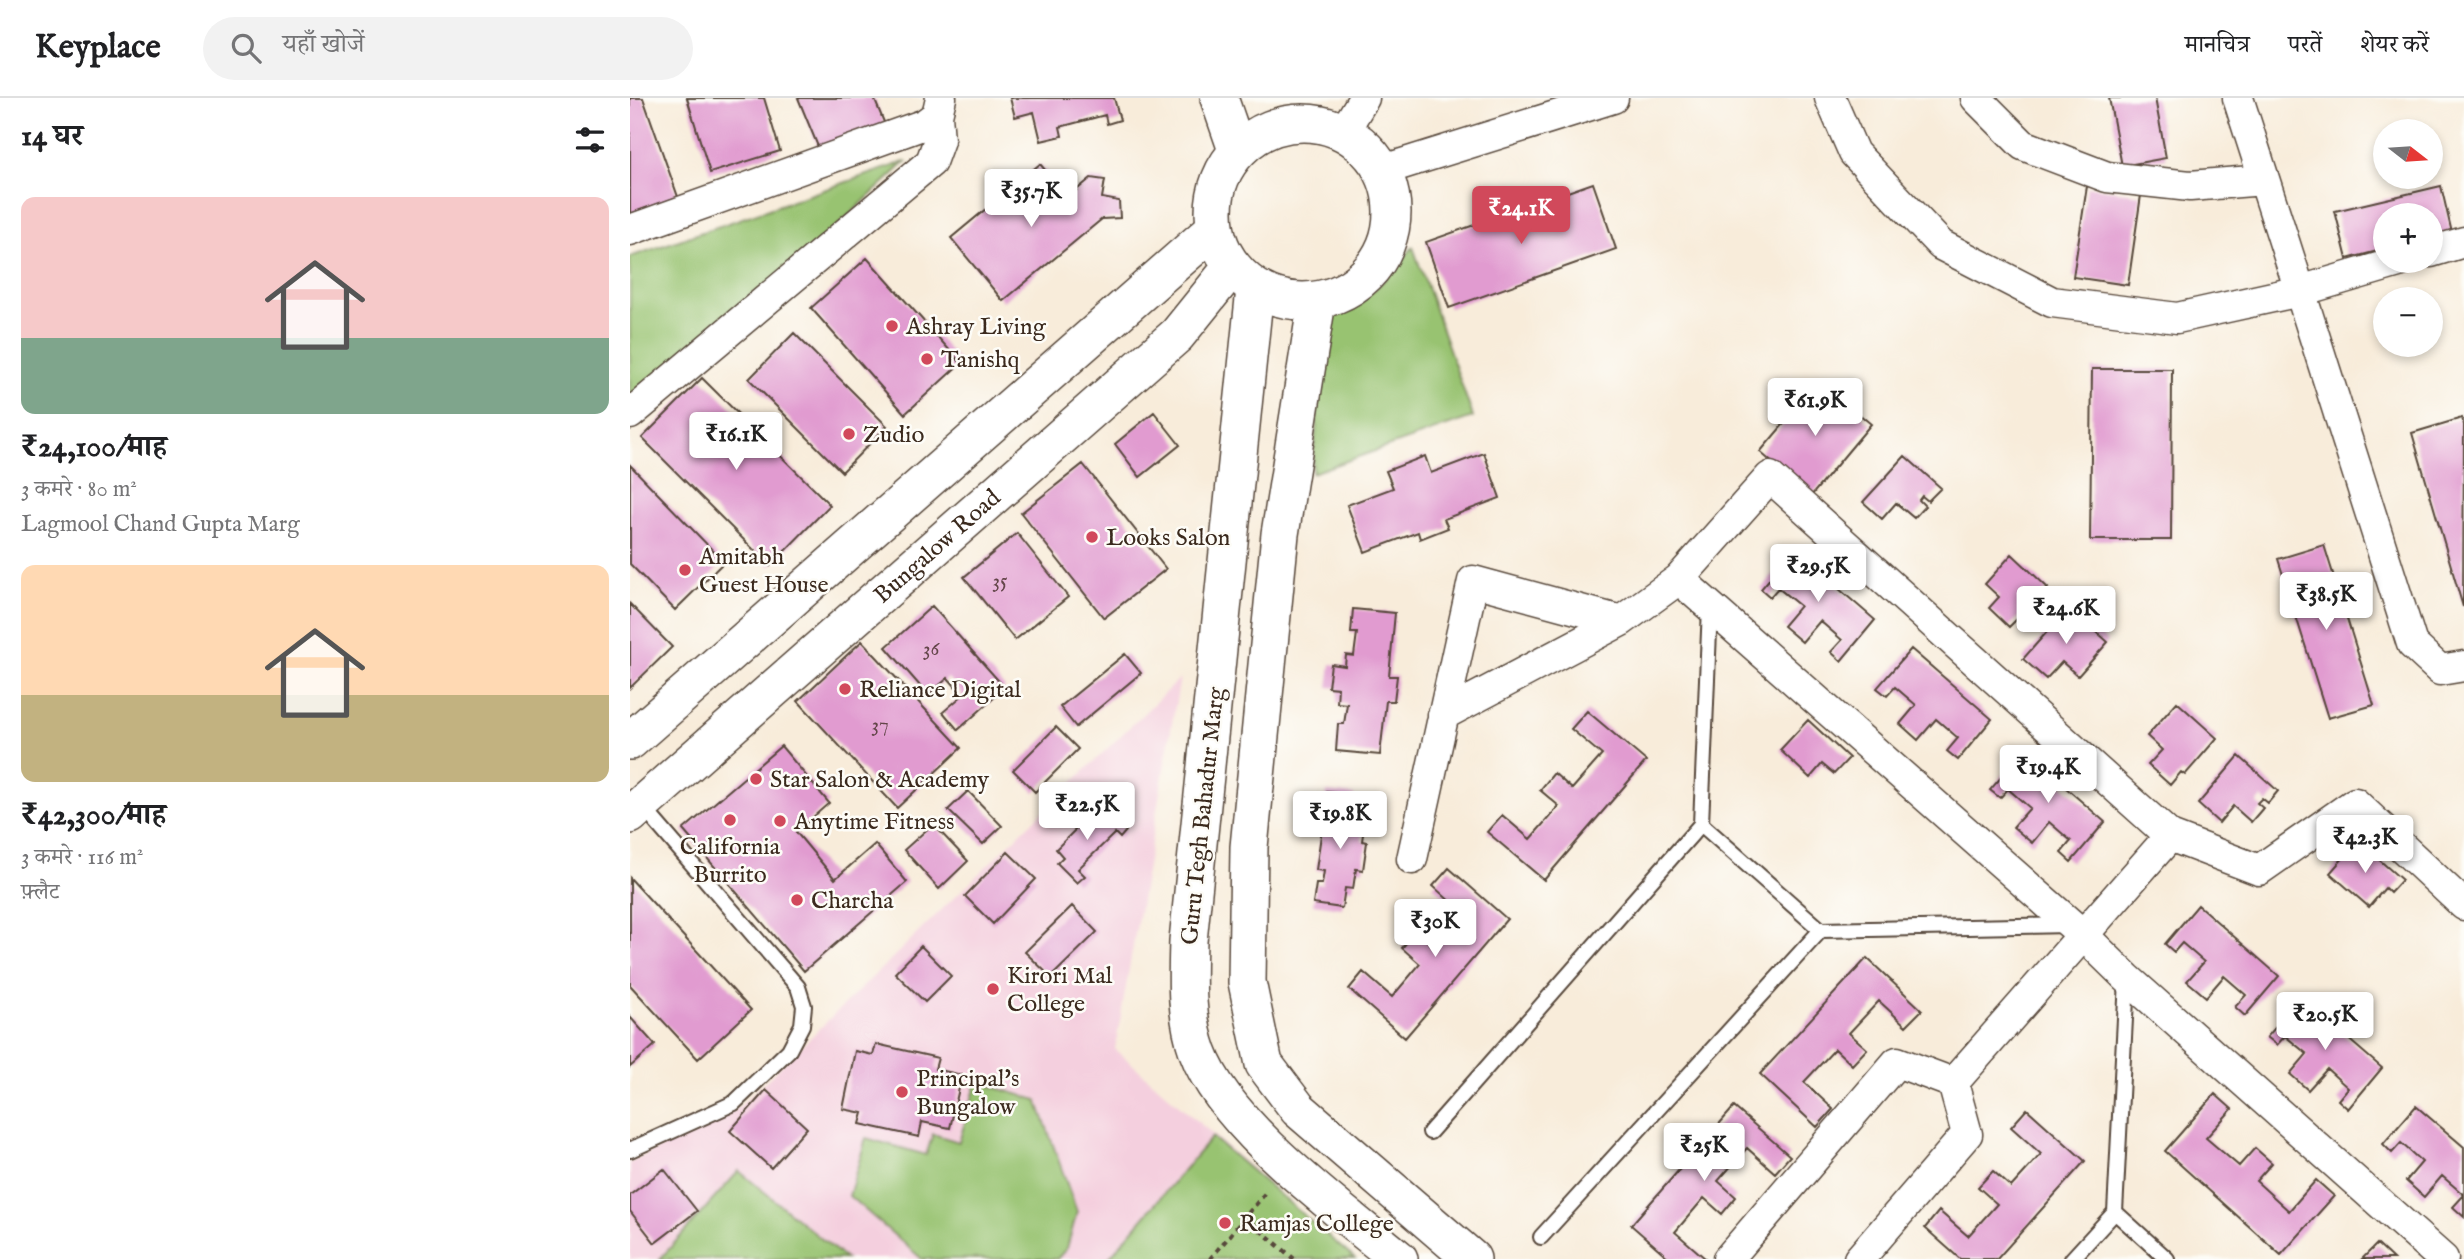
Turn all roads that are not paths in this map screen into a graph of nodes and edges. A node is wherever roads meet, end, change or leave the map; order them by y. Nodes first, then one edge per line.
1 (1219, 98) edge
2 (1364, 98) edge
3 (1613, 98) edge
4 (1830, 98) edge
5 (1976, 98) edge
6 (2248, 101) edge
7 (939, 107) edge
8 (1266, 113) edge
9 (1344, 131) junction
10 (1237, 150) junction
11 (1383, 170) junction
12 (2264, 180) junction
13 (1214, 229) junction
14 (630, 230) edge
15 (2464, 242) edge
16 (2443, 248) edge
17 (2373, 270) edge
18 (1243, 278) junction
19 (2300, 291) junction
20 (1317, 301) junction
21 (630, 414) edge
22 (1679, 579) junction
23 (1710, 606) junction
24 (1621, 621) junction
25 (2464, 666) edge
26 (1443, 715) junction
27 (630, 741) edge
28 (634, 804) edge
29 (1701, 824) junction
30 (2170, 836) junction
31 (1412, 859) dead end
32 (2464, 905) edge
33 (2076, 929) junction
34 (1821, 930) junction
35 (2127, 978) junction
36 (1953, 1083) junction
37 (1430, 1132) dead end
38 (630, 1150) edge
39 (2115, 1212) junction
40 (1541, 1237) dead end
41 (1399, 1259) edge
42 (1472, 1259) edge
43 (1728, 1259) edge
44 (1859, 1259) edge
45 (2072, 1259) edge
46 (2167, 1259) edge
47 (2443, 1259) edge

1 - 10 street
2 - 9 street
3 - 11 street
4 - 19 street
5 - 12 street
6 - 12 street
7 - 14 street
7 - 21 street
8 - 9 street
8 - 10 street
9 - 11 street
10 - 13 street
11 - 20 street
12 - 19 street
13 - 18 street
13 - 27 street
15 - 16 street
17 - 19 street
18 - 20 street
18 - 28 street, Bungalow Road
18 - 41 street, Guru Tegh Bahadur Marg
19 - 25 street
20 - 42 street, Guru Tegh Bahadur Marg
22 - 23 street
22 - 24 street
22 - 30 street
23 - 29 lane
23 - 33 street
24 - 26 street
24 - 26 street
26 - 31 street
28 - 38 lane
29 - 34 lane
29 - 37 lane
30 - 32 street
30 - 33 street
33 - 34 lane
33 - 35 street
33 - 36 street
34 - 40 lane
35 - 39 lane
35 - 47 street
36 - 43 street
36 - 44 street
39 - 45 lane
39 - 46 lane

